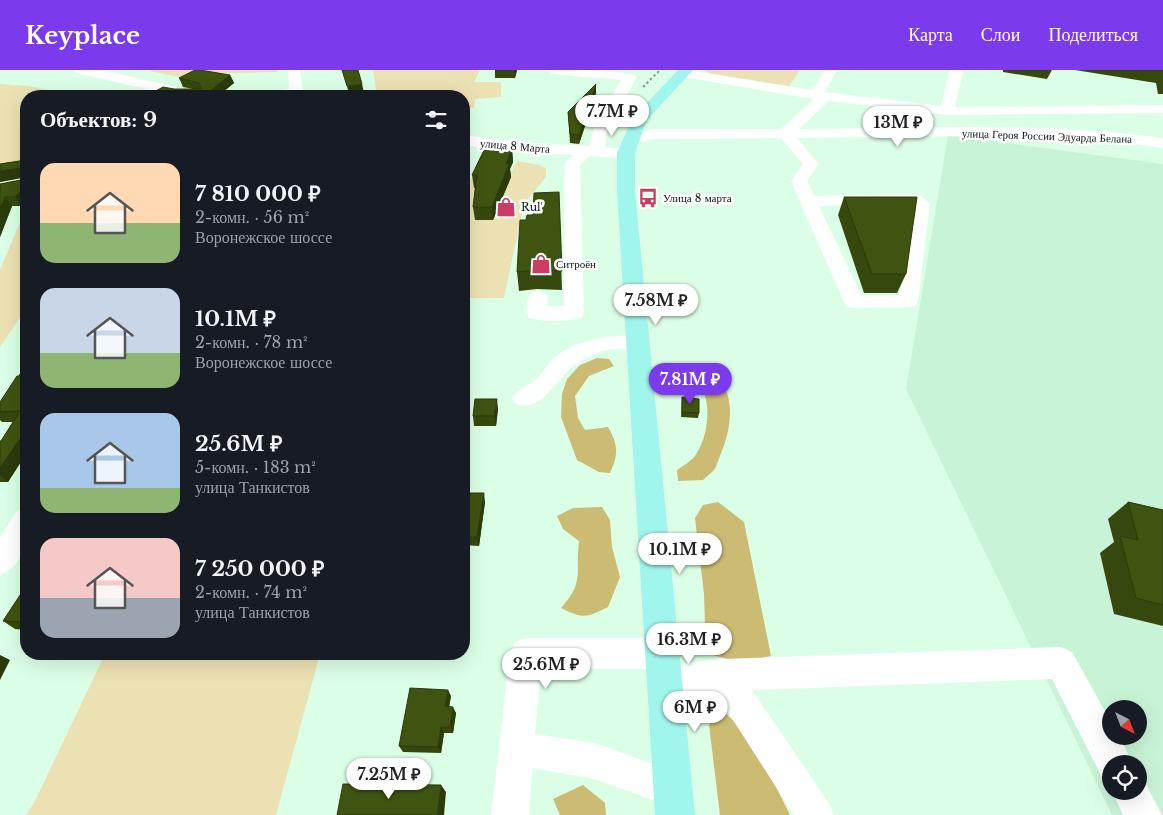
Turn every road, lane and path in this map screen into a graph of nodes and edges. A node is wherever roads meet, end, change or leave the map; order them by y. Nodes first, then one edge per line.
1 (81, 70) edge
2 (294, 70) edge
3 (553, 70) edge
4 (831, 70) edge
5 (685, 72) edge
6 (956, 72) dead end
7 (167, 90) edge
8 (296, 90) edge
9 (821, 95) junction
10 (1163, 109) edge
11 (948, 111) junction
12 (647, 112) junction
13 (1144, 125) dead end
14 (790, 129) junction
15 (470, 141) edge
16 (1163, 143) edge
17 (629, 146) junction
18 (591, 152) junction
19 (808, 201) junction
20 (538, 297) dead end
21 (638, 342) junction
22 (524, 398) dead end
23 (20, 530) edge
24 (0, 562) edge
25 (664, 667) junction
26 (723, 675) junction
27 (516, 748) junction
28 (1110, 755) edge
29 (1135, 800) edge
30 (674, 802) edge
31 (510, 815) edge
32 (815, 815) edge
33 (1143, 815) edge

1 - 7 street
2 - 8 street
3 - 18 street
4 - 9 street
5 - 9 street
5 - 12 main road
6 - 11 street
9 - 11 street
9 - 14 street
10 - 11 street
12 - 14 street, улица Героя России Эдуарда Белана
12 - 17 main road
13 - 14 street, улица Героя России Эдуарда Белана
14 - 16 street, улица Героя России Эдуарда Белана
14 - 17 street, улица Героя России Эдуарда Белана
14 - 19 street
15 - 18 street, улица 8 Марта
17 - 18 street, улица 8 Марта
17 - 21 main road
18 - 20 street
19 - 19 street
21 - 22 street
21 - 25 main road
23 - 24 street
25 - 26 street
25 - 27 street
25 - 30 main road
26 - 28 street
26 - 32 street
27 - 30 street
27 - 31 street
29 - 33 street

